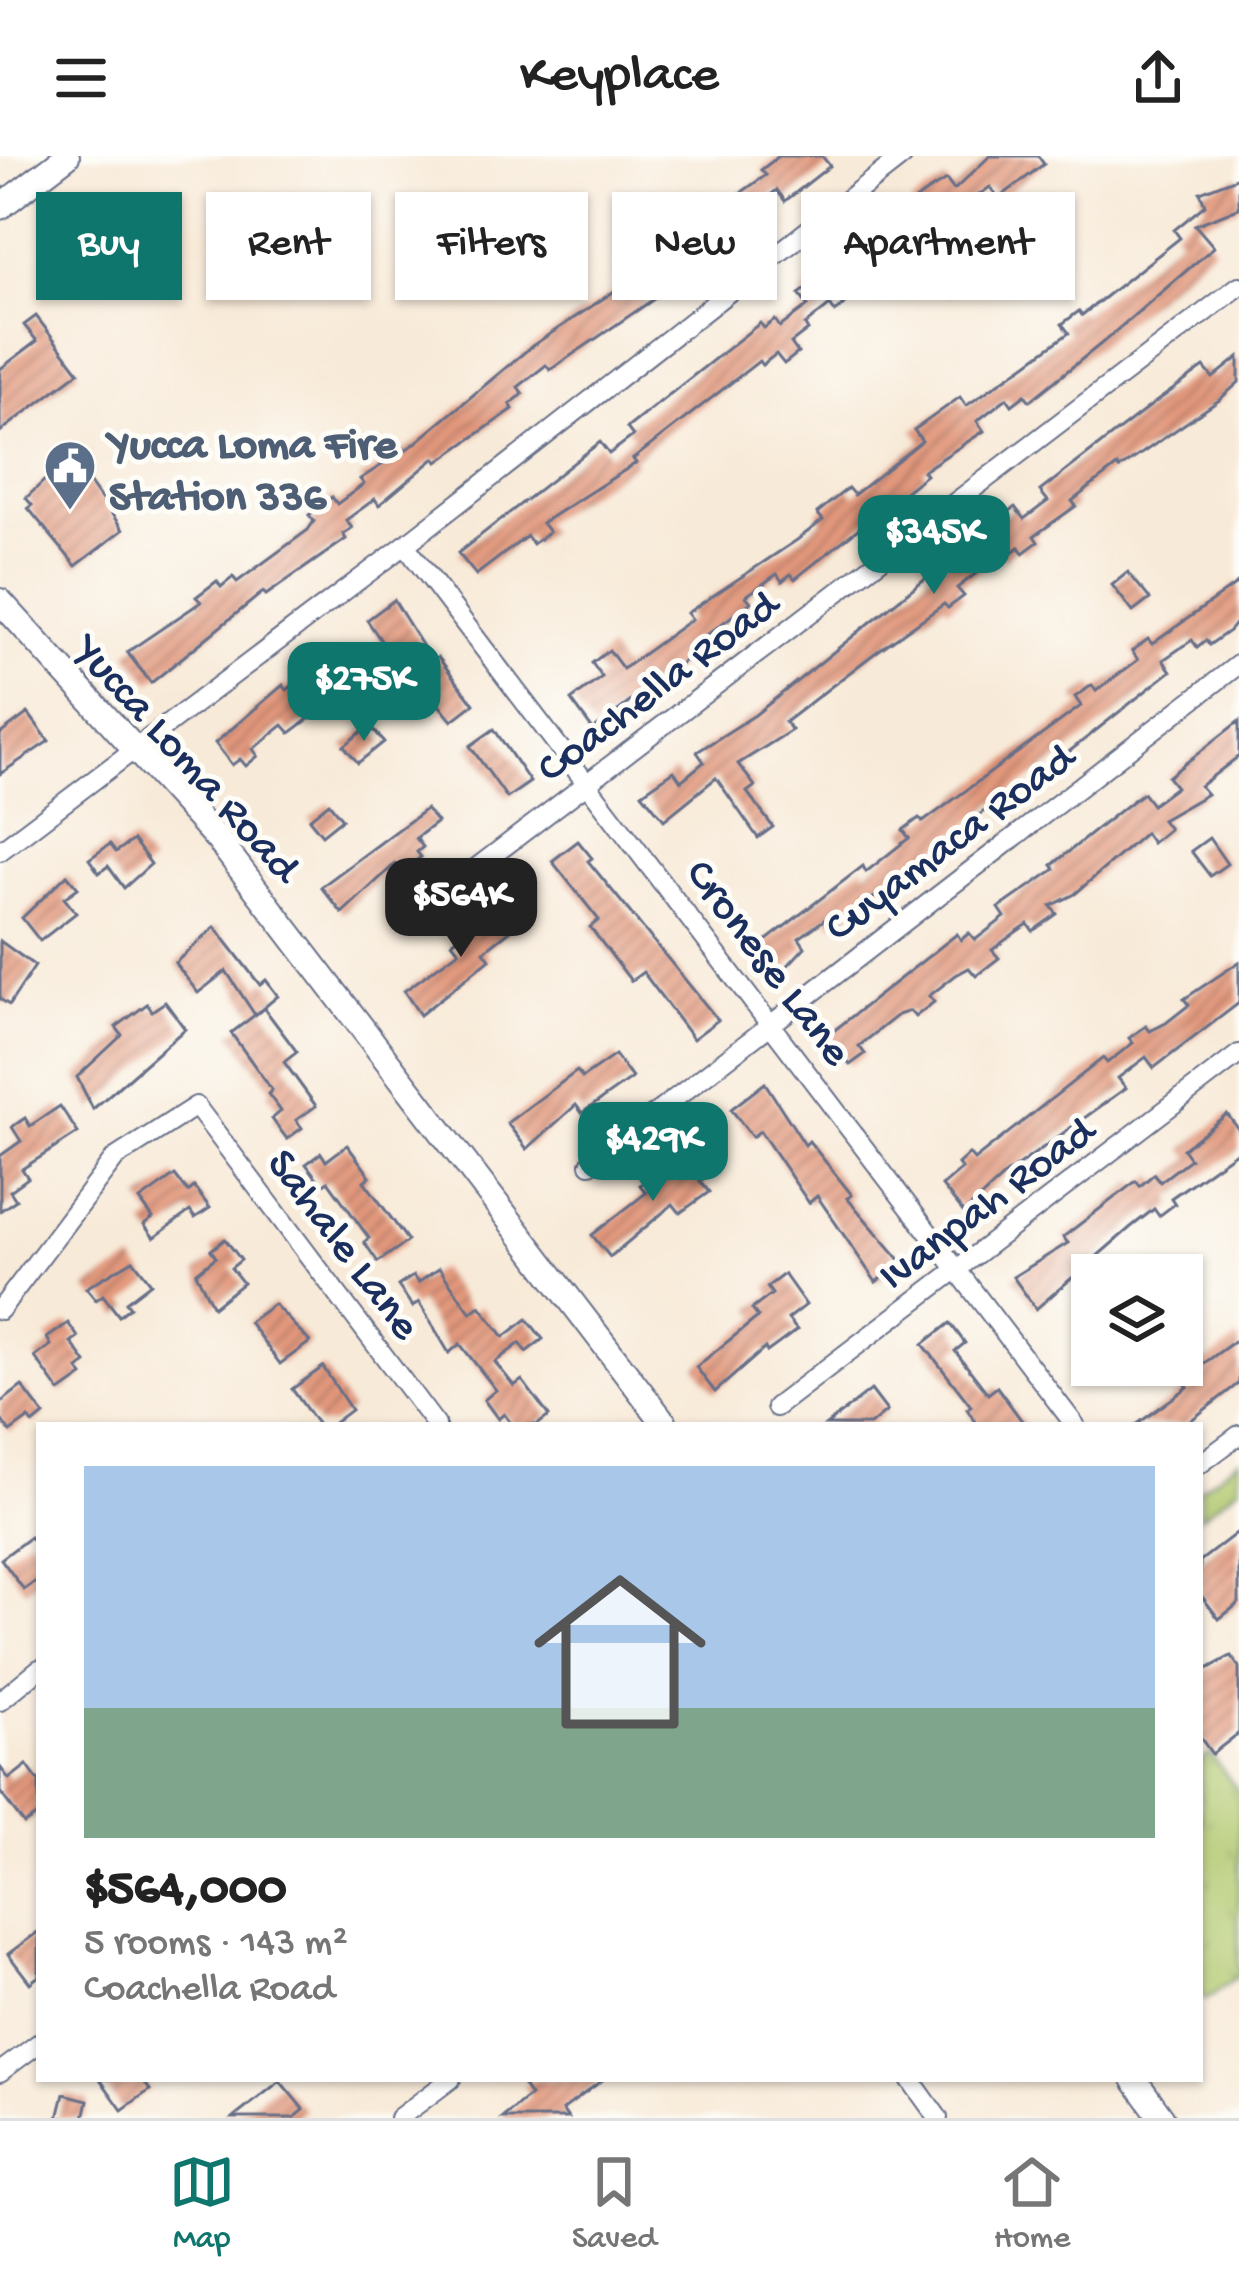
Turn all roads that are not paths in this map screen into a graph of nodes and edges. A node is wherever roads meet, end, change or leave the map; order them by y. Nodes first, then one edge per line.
1 (67, 156) edge
2 (889, 160) edge
3 (0, 207) edge
4 (1239, 286) edge
5 (405, 544) junction
6 (0, 601) edge
7 (1239, 664) edge
8 (132, 748) junction
9 (589, 783) junction
10 (0, 851) edge
11 (404, 923) dead end
12 (771, 1023) junction
13 (1239, 1054) edge
14 (590, 1164) dead end
15 (958, 1270) junction
16 (0, 1310) edge
17 (776, 1407) dead end
18 (434, 1422) edge
19 (665, 1422) edge
20 (1073, 1422) edge
21 (1239, 1435) edge
22 (1203, 1462) edge
23 (36, 1671) edge
24 (0, 1701) edge
25 (36, 2045) edge
26 (0, 2072) edge
27 (447, 2082) edge
28 (912, 2082) edge
29 (1136, 2082) edge
30 (399, 2118) edge
31 (938, 2118) edge
32 (1162, 2118) edge

1 - 3 main road
2 - 5 street
4 - 9 street, Coachella Road
5 - 8 street
5 - 9 street, Cronese Lane
6 - 8 main road, Yucca Loma Road
7 - 12 street, Cuyamaca Road
8 - 10 street
8 - 19 main road, Yucca Loma Road
9 - 11 street, Coachella Road
9 - 12 street, Cronese Lane
12 - 14 street, Cuyamaca Road
12 - 15 street, Cronese Lane
13 - 15 street, Ivanpah Road
15 - 17 street, Ivanpah Road
15 - 20 street, Cronese Lane
16 - 18 street, Sahale Lane
21 - 22 street
23 - 24 street
25 - 26 street
27 - 30 street
28 - 31 street
29 - 32 main road

